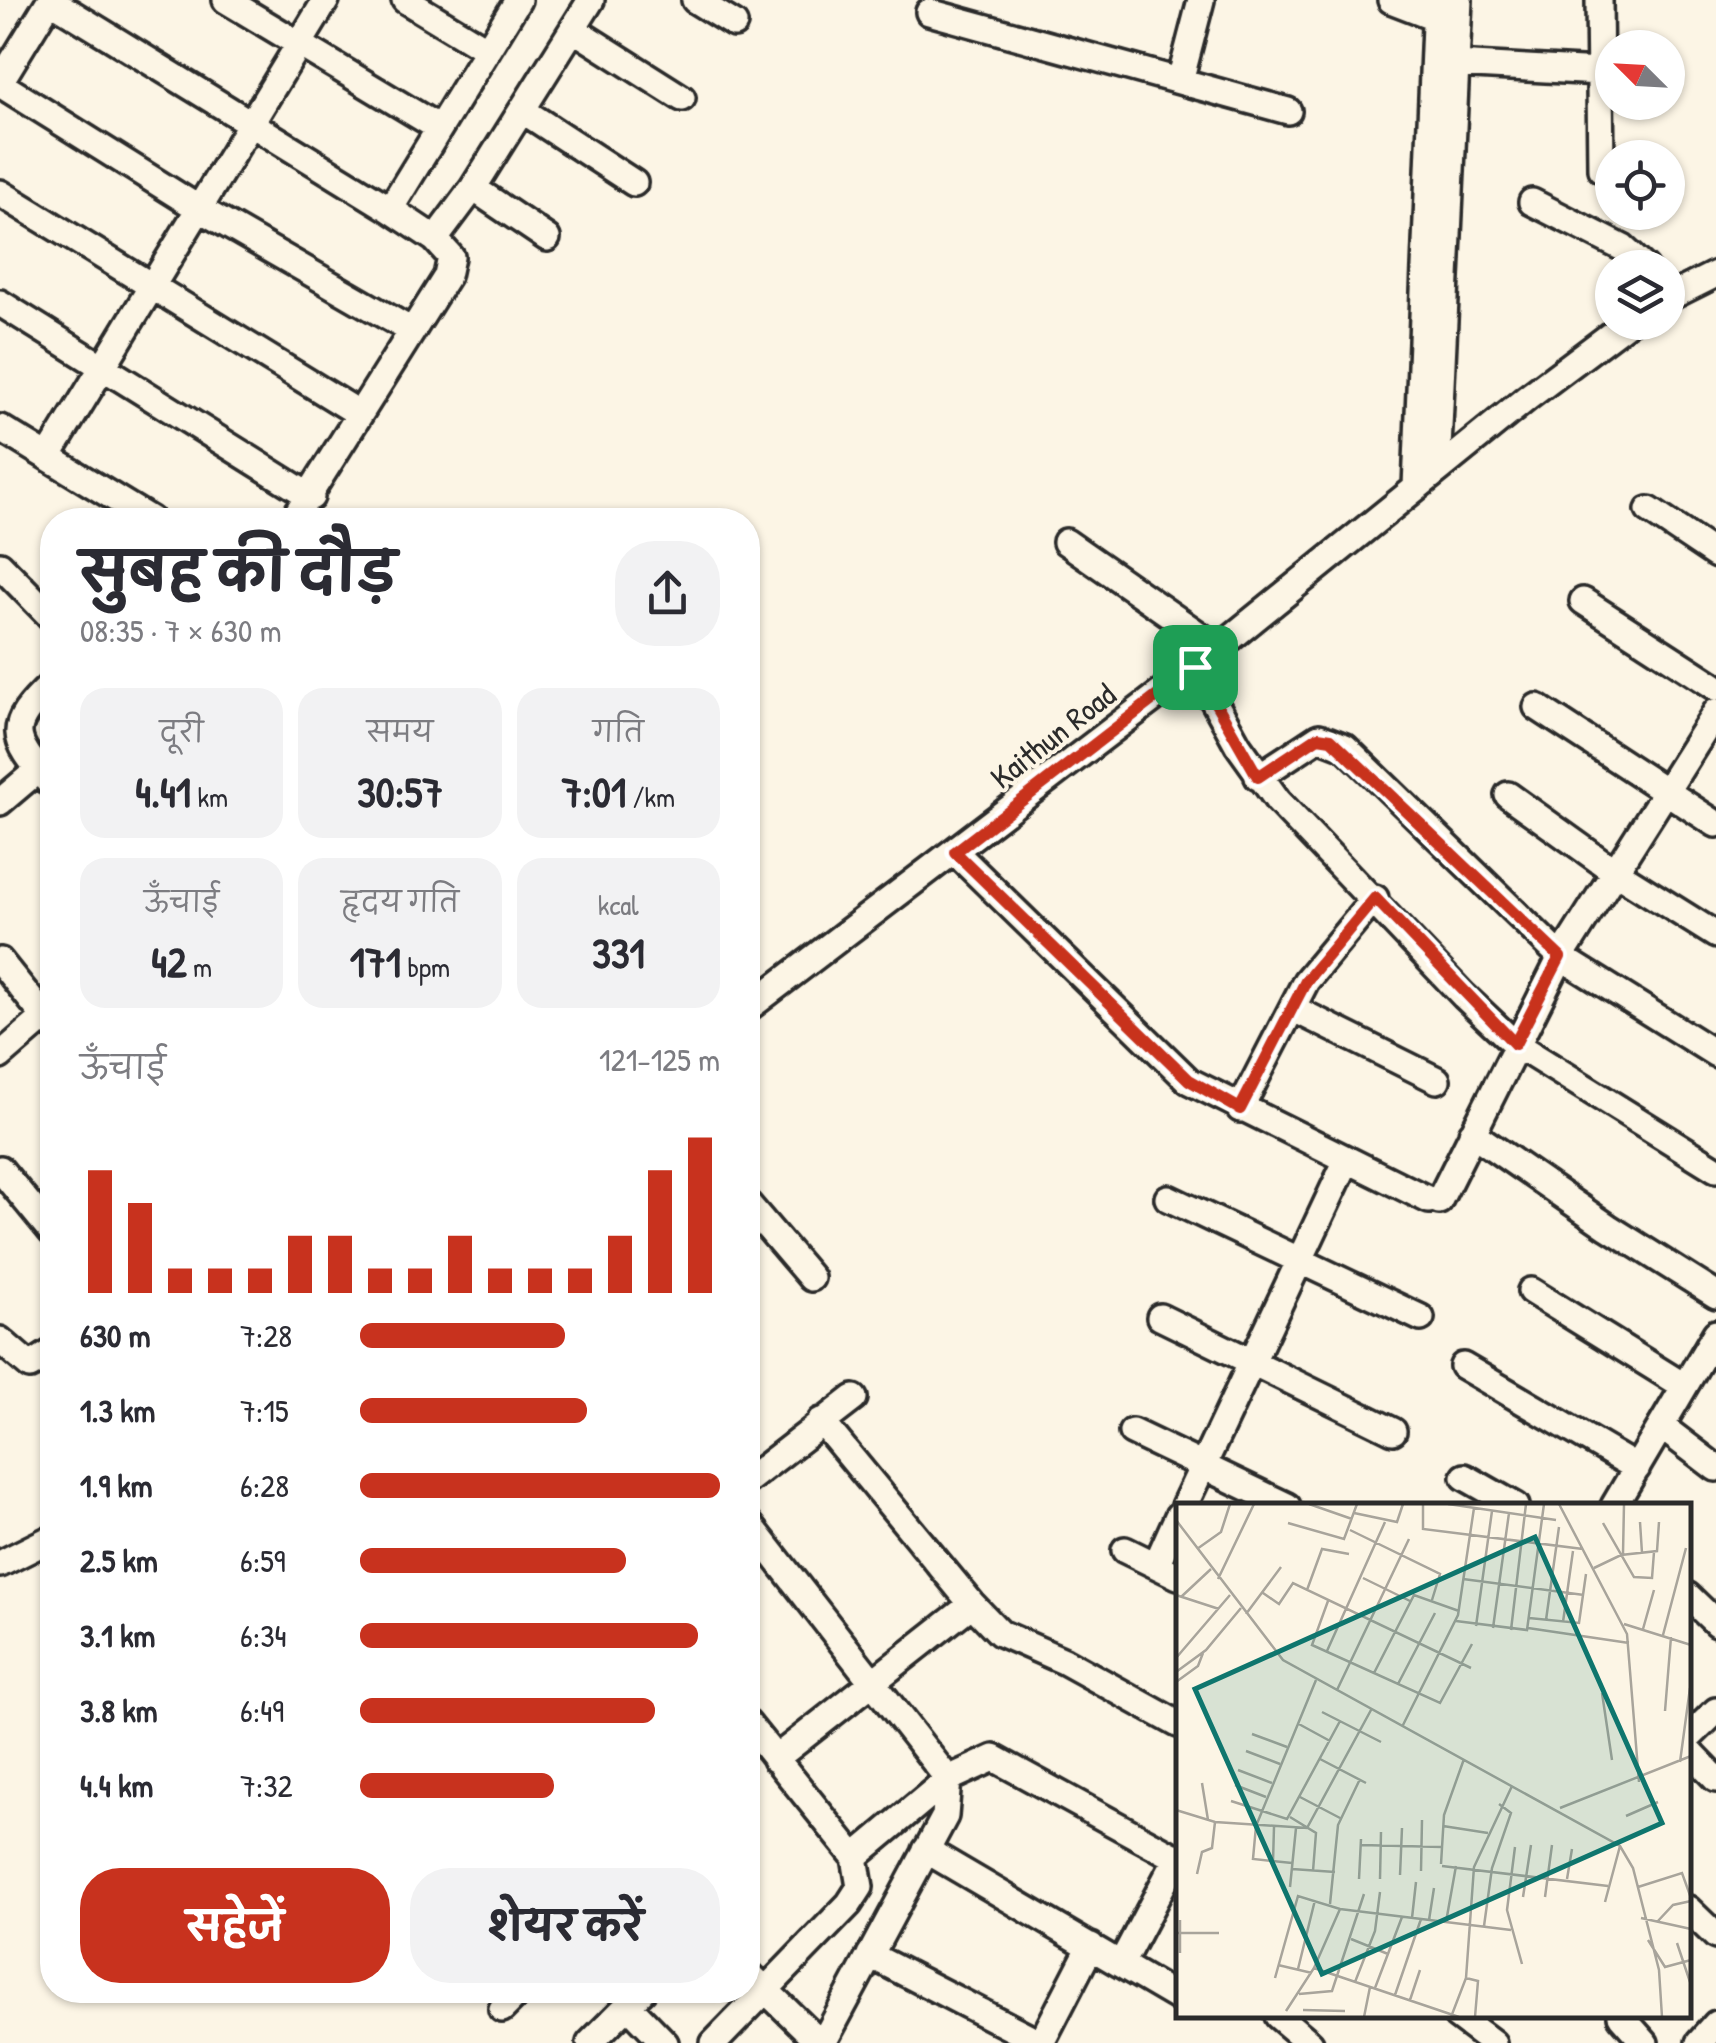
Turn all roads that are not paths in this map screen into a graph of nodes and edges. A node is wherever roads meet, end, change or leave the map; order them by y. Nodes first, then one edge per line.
1 (50, 0) edge
2 (226, 0) edge
3 (326, 0) edge
4 (405, 0) edge
5 (518, 0) edge
6 (591, 0) edge
7 (695, 0) edge
8 (1201, 0) edge
9 (1392, 0) edge
10 (1600, 0) edge
11 (1447, 10) edge
12 (929, 12) dead end
13 (734, 24) dead end
14 (573, 29) junction
15 (1600, 30) edge
16 (299, 44) junction
17 (486, 49) junction
18 (1455, 64) junction
19 (1595, 72) edge
20 (1180, 82) junction
21 (0, 83) edge
22 (682, 98) dead end
23 (522, 110) junction
24 (1288, 111) dead end
25 (249, 124) junction
26 (438, 128) junction
27 (634, 183) dead end
28 (473, 188) junction
29 (0, 193) edge
30 (1532, 202) dead end
31 (198, 208) junction
32 (390, 209) junction
33 (546, 238) dead end
34 (435, 240) junction
35 (1625, 250) edge
36 (1716, 274) edge
37 (151, 286) junction
38 (1685, 288) edge
39 (0, 303) edge
40 (412, 331) junction
41 (1605, 340) edge
42 (102, 367) junction
43 (360, 414) junction
44 (0, 428) edge
45 (48, 457) junction
46 (1437, 470) junction
47 (1416, 487) junction
48 (311, 496) junction
49 (131, 508) edge
50 (302, 508) edge
51 (1649, 510) dead end
52 (1066, 542) dead end
53 (1716, 555) edge
54 (0, 565) edge
55 (1583, 601) dead end
56 (40, 606) edge
57 (1218, 648) junction
58 (1195, 667) junction
59 (1716, 686) edge
60 (40, 696) edge
61 (1538, 707) dead end
62 (1716, 712) edge
63 (40, 770) edge
64 (1258, 777) junction
65 (40, 780) edge
66 (1664, 790) junction
67 (1508, 795) dead end
68 (0, 802) edge
69 (1716, 824) edge
70 (955, 852) junction
71 (1614, 871) junction
72 (1375, 898) junction
73 (1716, 934) edge
74 (1560, 957) junction
75 (0, 961) edge
76 (760, 999) edge
77 (40, 1007) edge
78 (1292, 1008) junction
79 (40, 1026) edge
80 (1515, 1044) junction
81 (1716, 1054) edge
82 (0, 1056) edge
83 (1437, 1080) dead end
84 (1240, 1109) junction
85 (1472, 1133) junction
86 (1347, 1160) junction
87 (1716, 1168) edge
88 (0, 1169) edge
89 (1168, 1198) dead end
90 (40, 1217) edge
91 (760, 1218) edge
92 (1301, 1258) junction
93 (811, 1278) dead end
94 (1531, 1291) dead end
95 (1716, 1295) edge
96 (1160, 1317) dead end
97 (1422, 1318) dead end
98 (1716, 1332) edge
99 (0, 1340) edge
100 (40, 1360) edge
101 (1252, 1361) junction
102 (1463, 1366) dead end
103 (1684, 1386) junction
104 (854, 1398) dead end
105 (822, 1420) junction
106 (1661, 1426) junction
107 (1393, 1431) dead end
108 (1132, 1432) dead end
109 (1203, 1465) junction
110 (1637, 1468) junction
111 (1716, 1468) edge
112 (760, 1470) edge
113 (1465, 1477) dead end
114 (1185, 1503) edge
115 (1281, 1503) edge
116 (1511, 1503) edge
117 (1616, 1503) edge
118 (1176, 1526) edge
119 (760, 1537) edge
120 (40, 1544) edge
121 (1125, 1550) dead end
122 (0, 1564) edge
123 (1167, 1570) edge
124 (1691, 1599) edge
125 (972, 1604) junction
126 (1716, 1624) edge
127 (873, 1680) junction
128 (1716, 1711) edge
129 (1176, 1723) edge
130 (1691, 1735) edge
131 (760, 1739) edge
132 (1691, 1753) edge
133 (776, 1759) junction
134 (948, 1779) junction
135 (1716, 1779) edge
136 (926, 1850) junction
137 (854, 1857) junction
138 (1176, 1857) edge
139 (1176, 1862) edge
140 (1691, 1911) edge
141 (1716, 1936) edge
142 (1091, 1946) junction
143 (870, 1955) junction
144 (1121, 1964) junction
145 (760, 1978) edge
146 (760, 1985) edge
147 (1176, 1997) edge
148 (508, 2003) edge
149 (630, 2003) edge
150 (638, 2003) edge
151 (741, 2003) edge
152 (502, 2009) dead end
153 (1280, 2018) edge
154 (1461, 2018) edge
155 (1624, 2018) edge
156 (1716, 2024) edge
157 (590, 2043) edge
158 (665, 2043) edge
159 (714, 2043) edge
160 (822, 2043) edge
161 (1310, 2043) edge
162 (1493, 2043) edge
163 (1646, 2043) edge
164 (1699, 2043) edge

1 - 21 street
1 - 25 street
2 - 16 street
3 - 16 street
4 - 17 street
5 - 17 street
6 - 14 street
7 - 13 street
8 - 20 street
9 - 11 street
10 - 15 street
11 - 18 street
11 - 47 street
12 - 20 street
14 - 22 street
14 - 23 street
16 - 25 street
16 - 26 street
17 - 26 street
18 - 19 street
18 - 46 street
20 - 24 street
21 - 31 street
23 - 27 street
23 - 28 street
25 - 31 street
25 - 32 street
26 - 32 street
28 - 33 street
28 - 34 street
29 - 37 street
30 - 35 street
31 - 37 street
31 - 40 street
32 - 34 street
34 - 40 street
36 - 38 street
37 - 42 street
37 - 43 street
39 - 42 street
40 - 43 street
41 - 46 street, Kaithun Road
42 - 45 street
42 - 48 street
43 - 48 street
44 - 45 street
45 - 49 street
46 - 47 street, Kaithun Road
47 - 57 street, Kaithun Road
48 - 50 street
51 - 53 street
52 - 57 street
54 - 56 street
55 - 59 street
57 - 58 street, Kaithun Road
58 - 64 street
58 - 70 street, Kaithun Road
60 - 63 street
61 - 66 street
62 - 66 street
64 - 72 street
64 - 74 street
65 - 68 street
66 - 69 street
66 - 71 street
67 - 71 street
70 - 76 street, Kaithun Road
70 - 84 street
71 - 73 street
71 - 74 street
72 - 78 street
72 - 80 street
74 - 80 street
74 - 81 street
75 - 77 street
78 - 83 street
78 - 84 street
79 - 82 street
80 - 85 street
80 - 87 street
84 - 86 street
85 - 86 street
85 - 95 street
86 - 92 street
88 - 90 street
89 - 92 street
91 - 93 street
92 - 97 street
92 - 101 street
94 - 103 street
96 - 101 street
98 - 103 street
99 - 100 street
101 - 107 street
101 - 109 street
102 - 110 street
103 - 106 street
104 - 105 street
105 - 112 street
105 - 125 street
106 - 110 street
106 - 111 street
108 - 109 street
109 - 114 street
109 - 115 street
110 - 117 street
113 - 116 street
118 - 123 street
119 - 127 street
120 - 122 street
121 - 123 street
124 - 126 street
125 - 127 street
125 - 129 street
127 - 133 street
127 - 134 street
128 - 130 street
131 - 133 street
132 - 135 street
133 - 137 street
134 - 136 street
134 - 137 street
134 - 138 street
136 - 142 street
136 - 143 street
137 - 145 street
139 - 144 street
140 - 141 street
142 - 143 street
142 - 144 street
143 - 160 street
144 - 147 street
146 - 160 street
148 - 152 street
149 - 157 street
150 - 158 street
151 - 159 street
153 - 161 street
154 - 162 street
155 - 163 street
156 - 164 street

